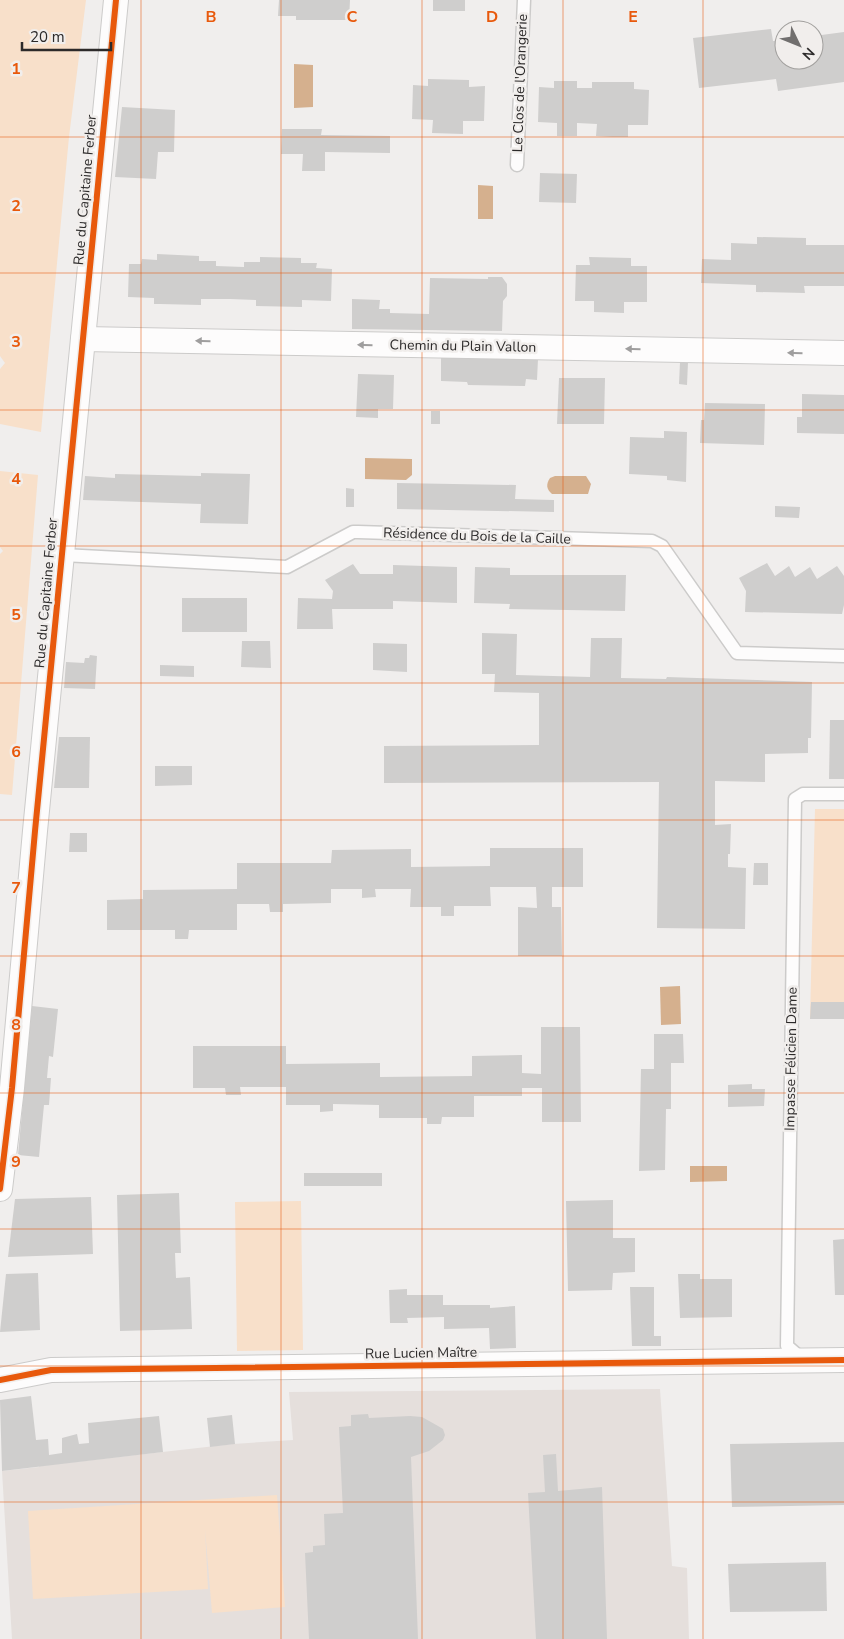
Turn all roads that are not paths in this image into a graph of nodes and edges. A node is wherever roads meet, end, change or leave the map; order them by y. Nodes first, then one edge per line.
1 (116, 0) edge
2 (524, 0) edge
3 (517, 165) dead end
4 (83, 339) junction
5 (844, 353) edge
6 (63, 555) junction
7 (844, 656) edge
8 (844, 794) edge
9 (0, 1189) edge
10 (844, 1360) edge
11 (804, 1361) junction
12 (0, 1380) edge

1 - 4 street, Rue du Capitaine Ferber
2 - 3 lane, Le Clos de l'Orangerie
5 -> 4 street, Chemin du Plain Vallon
4 - 6 street, Rue du Capitaine Ferber
6 - 7 lane, Résidence du Bois de la Caille
6 - 9 street, Rue du Capitaine Ferber
8 - 11 lane, Impasse Félicien Dame
10 - 11 street, Rue Lucien Maître
11 - 12 street, Rue Lucien Maître

